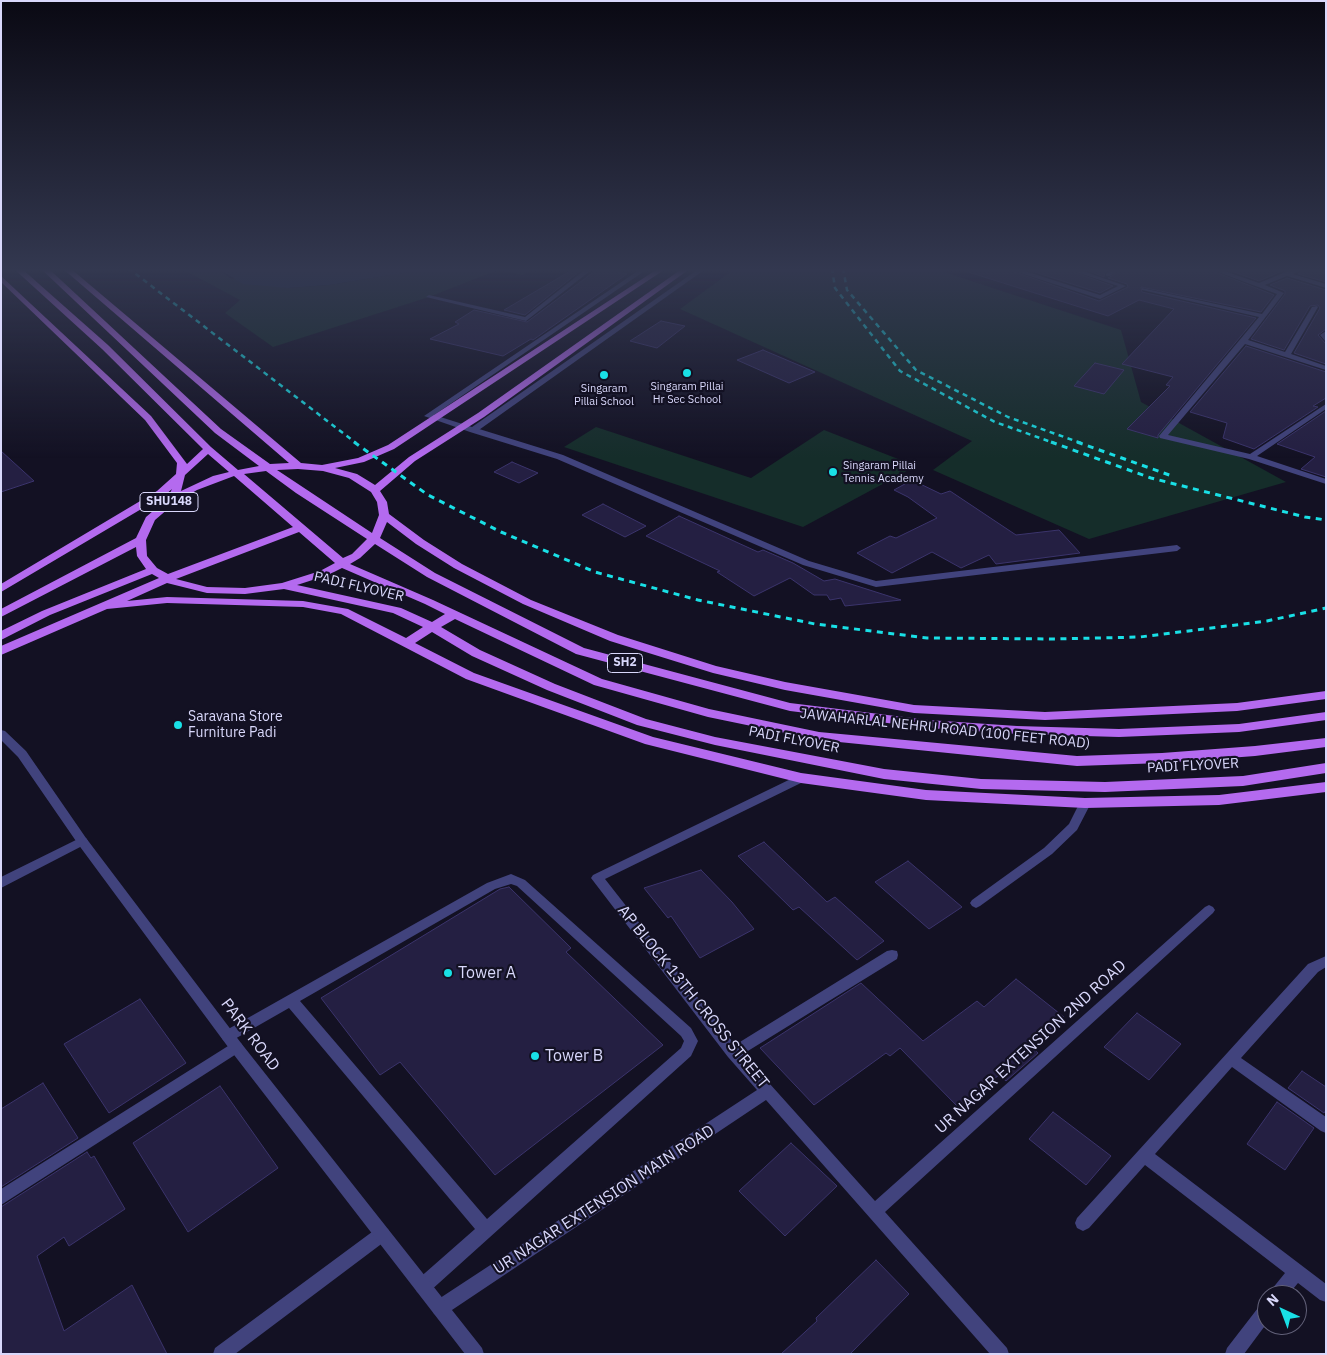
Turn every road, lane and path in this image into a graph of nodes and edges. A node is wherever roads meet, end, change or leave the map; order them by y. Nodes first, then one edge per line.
1 (57, 331) edge
2 (87, 331) edge
3 (112, 331) edge
4 (139, 331) edge
5 (552, 331) edge
6 (568, 331) edge
7 (598, 331) edge
8 (614, 331) edge
9 (1251, 331) edge
10 (1301, 331) edge
11 (1326, 333) edge
12 (1326, 340) edge
13 (1244, 341) junction
14 (1287, 355) junction
15 (1326, 368) edge
16 (1326, 406) edge
17 (473, 430) junction
18 (208, 449) junction
19 (1251, 457) junction
20 (298, 466) junction
21 (323, 468) junction
22 (1326, 482) edge
23 (375, 490) junction
24 (172, 500) junction
25 (384, 515) junction
26 (300, 528) junction
27 (140, 540) junction
28 (1177, 548) dead end
29 (153, 570) junction
30 (284, 586) junction
31 (1, 589) edge
32 (107, 606) junction
33 (1, 614) edge
34 (454, 614) junction
35 (1, 621) edge
36 (1, 636) edge
37 (24, 640) junction
38 (406, 643) junction
39 (1, 652) edge
40 (1326, 694) edge
41 (1326, 716) edge
42 (1, 733) edge
43 (1326, 742) edge
44 (1326, 768) edge
45 (801, 778) junction
46 (1326, 787) edge
47 (1085, 803) junction
48 (82, 841) junction
49 (1, 883) edge
50 (976, 903) dead end
51 (1209, 910) dead end
52 (892, 955) dead end
53 (1326, 961) edge
54 (291, 1000) junction
55 (232, 1041) junction
56 (733, 1053) junction
57 (1232, 1059) junction
58 (768, 1091) junction
59 (1326, 1126) edge
60 (1144, 1155) junction
61 (1, 1198) edge
62 (875, 1211) junction
63 (1082, 1223) dead end
64 (486, 1230) junction
65 (382, 1234) junction
66 (1297, 1271) junction
67 (1286, 1285) edge
68 (423, 1286) junction
69 (1326, 1294) edge
70 (440, 1308) junction
71 (1257, 1323) edge
72 (221, 1354) edge
73 (476, 1354) edge
74 (1001, 1354) edge
75 (1233, 1354) edge

1 - 24 main road
2 - 18 main road, JAWAHARLAL NEHRU ROAD (100 FEET ROAD) / SH2
3 - 41 main road, JAWAHARLAL NEHRU ROAD (100 FEET ROAD) / SH2
4 - 20 main road
5 - 17 street
6 - 21 main road
7 - 23 main road
8 - 17 street
9 - 13 street
10 - 14 street
11 - 12 street
13 - 14 street
13 - 19 street
14 - 15 street
16 - 19 street
17 - 28 street
18 - 26 main road, JAWAHARLAL NEHRU ROAD (100 FEET ROAD) / SH2
18 - 31 main road
19 - 22 street
20 - 21 main road, SHU148
20 - 24 main road, SHU148
21 - 23 main road, SHU148
23 - 25 main road
24 - 27 main road, SHU148
25 - 30 main road, PADI FLYOVER
25 - 40 main road
26 - 32 main road
26 - 34 main road, JAWAHARLAL NEHRU ROAD (100 FEET ROAD) / SH2
27 - 29 main road
27 - 33 main road
29 - 30 main road, PADI FLYOVER
29 - 36 main road
30 - 44 main road, PADI FLYOVER
32 - 37 main road
32 - 38 main road
34 - 38 main road
34 - 43 main road, JAWAHARLAL NEHRU ROAD (100 FEET ROAD) / SH2
35 - 37 main road
37 - 39 main road
38 - 45 main road
42 - 48 street, PARK ROAD
45 - 47 main road
45 - 56 street, AP BLOCK 13TH CROSS STREET
46 - 47 main road
47 - 50 street
48 - 49 street
48 - 55 street, PARK ROAD
51 - 62 street, UR NAGAR EXTENSION 2ND ROAD
52 - 56 street
53 - 57 street
54 - 55 street
54 - 64 street
54 - 64 street
55 - 61 street
55 - 65 street, PARK ROAD
56 - 58 street, AP BLOCK 13TH CROSS STREET
57 - 59 street
57 - 60 street
58 - 62 street, AP BLOCK 13TH CROSS STREET
58 - 70 street, UR NAGAR EXTENSION MAIN ROAD
60 - 63 street
60 - 66 street
62 - 74 street, AP BLOCK 13TH CROSS STREET
64 - 68 street
65 - 68 street, PARK ROAD
65 - 72 street
66 - 67 street
66 - 69 street
68 - 70 street, PARK ROAD
70 - 73 street, PARK ROAD
71 - 75 street

